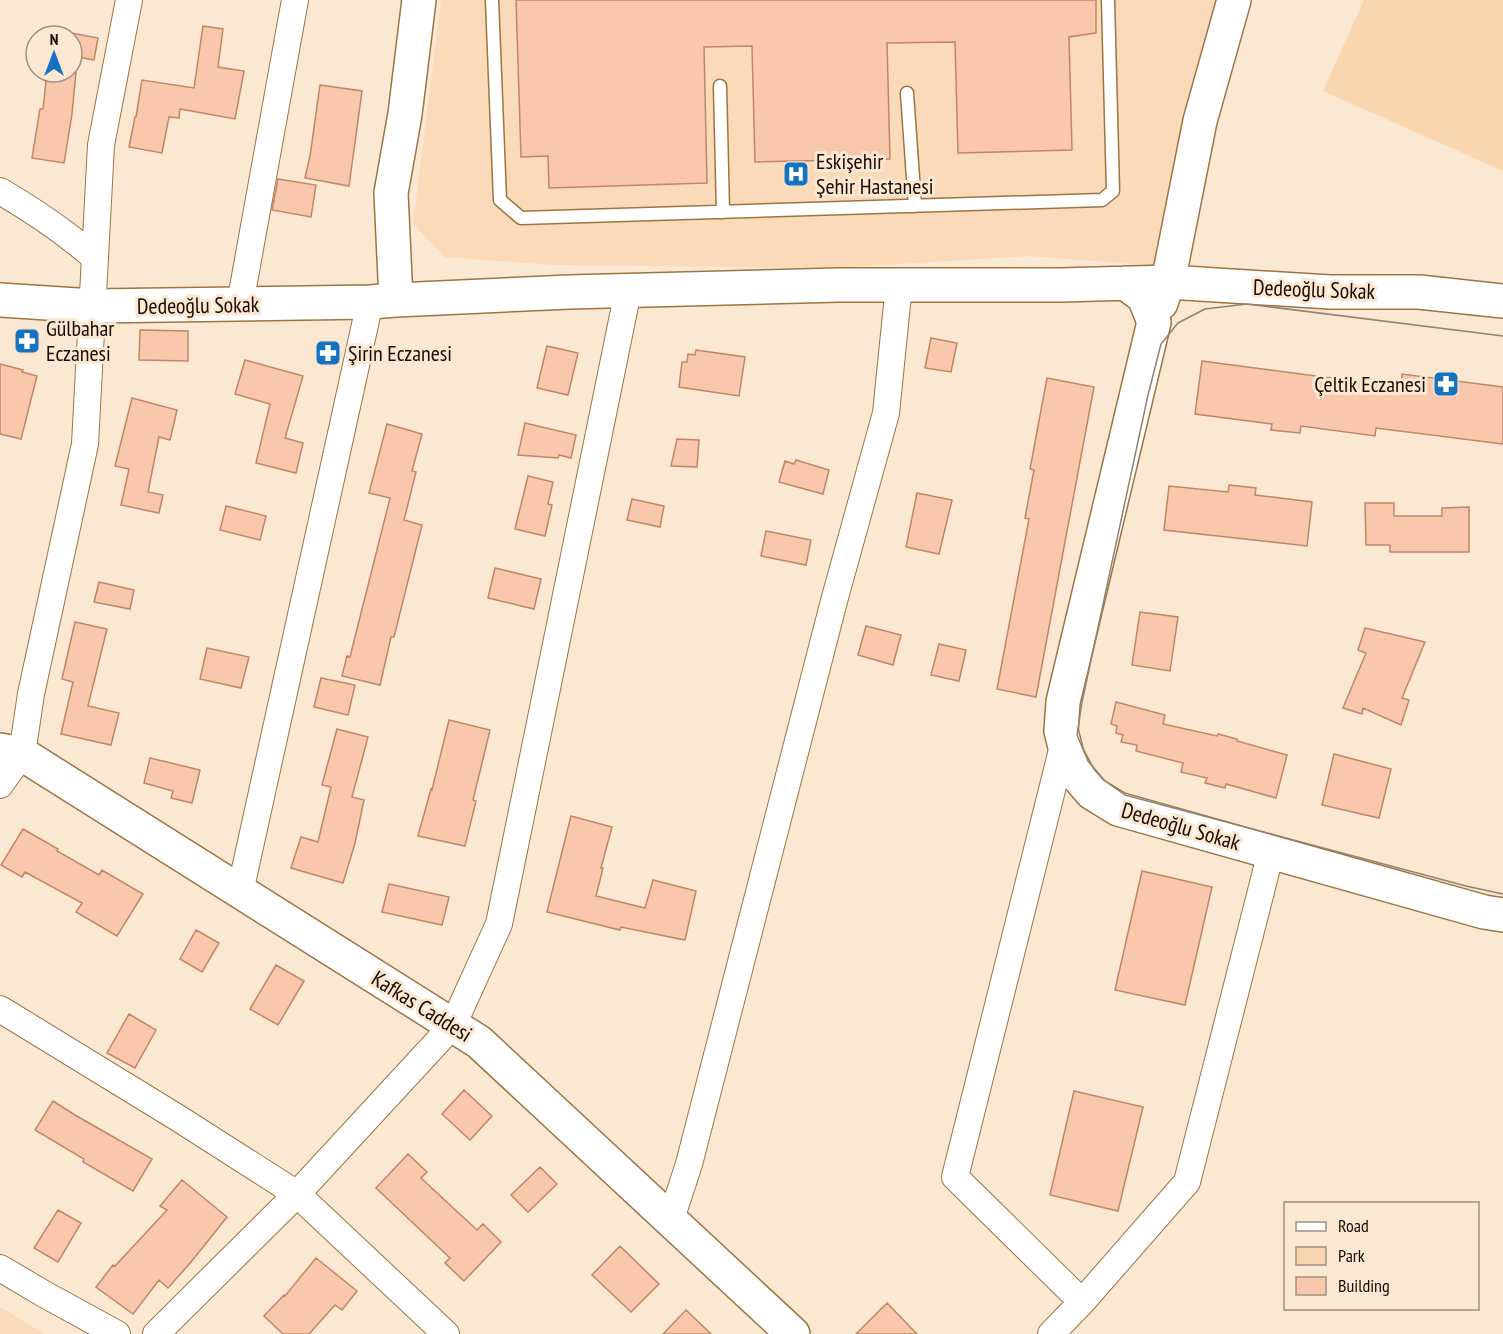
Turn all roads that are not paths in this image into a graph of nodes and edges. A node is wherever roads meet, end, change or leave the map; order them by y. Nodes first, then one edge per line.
1 (129, 0) edge
2 (295, 0) edge
3 (419, 0) edge
4 (492, 0) edge
5 (1108, 0) edge
6 (1234, 0) edge
7 (720, 86) dead end
8 (907, 93) dead end
9 (0, 191) edge
10 (915, 206) junction
11 (723, 212) junction
12 (94, 257) junction
13 (1168, 282) junction
14 (1125, 283) junction
15 (899, 285) junction
16 (628, 291) junction
17 (0, 300) edge
18 (1503, 300) edge
19 (383, 301) junction
20 (240, 304) junction
21 (93, 306) junction
22 (1154, 322) junction
23 (1064, 742) junction
24 (11, 752) edge
25 (0, 785) edge
26 (1271, 852) junction
27 (240, 892) junction
28 (1503, 915) edge
29 (0, 1009) edge
30 (453, 1025) junction
31 (297, 1194) junction
32 (671, 1220) junction
33 (0, 1268) edge
34 (1082, 1302) junction
35 (117, 1334) edge
36 (156, 1334) edge
37 (446, 1334) edge
38 (793, 1334) edge
39 (1050, 1334) edge

1 - 12 street
2 - 20 street
3 - 19 street
4 - 11 lane
5 - 10 lane
6 - 13 street
7 - 11 lane
8 - 10 lane
9 - 12 street
10 - 11 lane
12 - 21 street
13 - 14 street, Dedeoğlu Sokak
13 - 18 street, Dedeoğlu Sokak
13 - 22 street, Dedeoğlu Sokak
14 - 15 street, Dedeoğlu Sokak
14 - 22 street
15 - 16 street, Dedeoğlu Sokak
15 - 32 street
16 - 19 street, Dedeoğlu Sokak
16 - 30 street
17 - 21 street, Dedeoğlu Sokak
19 - 20 street, Dedeoğlu Sokak
19 - 27 street
20 - 21 street, Dedeoğlu Sokak
21 - 24 street
22 - 23 street, Dedeoğlu Sokak
23 - 26 street, Dedeoğlu Sokak
23 - 34 street
24 - 25 street
24 - 27 street, Kafkas Caddesi
26 - 28 street, Dedeoğlu Sokak
26 - 34 street
27 - 30 street, Kafkas Caddesi
29 - 31 street
30 - 31 street
30 - 32 street, Kafkas Caddesi
31 - 36 street
31 - 37 street
32 - 38 street, Kafkas Caddesi
33 - 35 street
34 - 39 street

